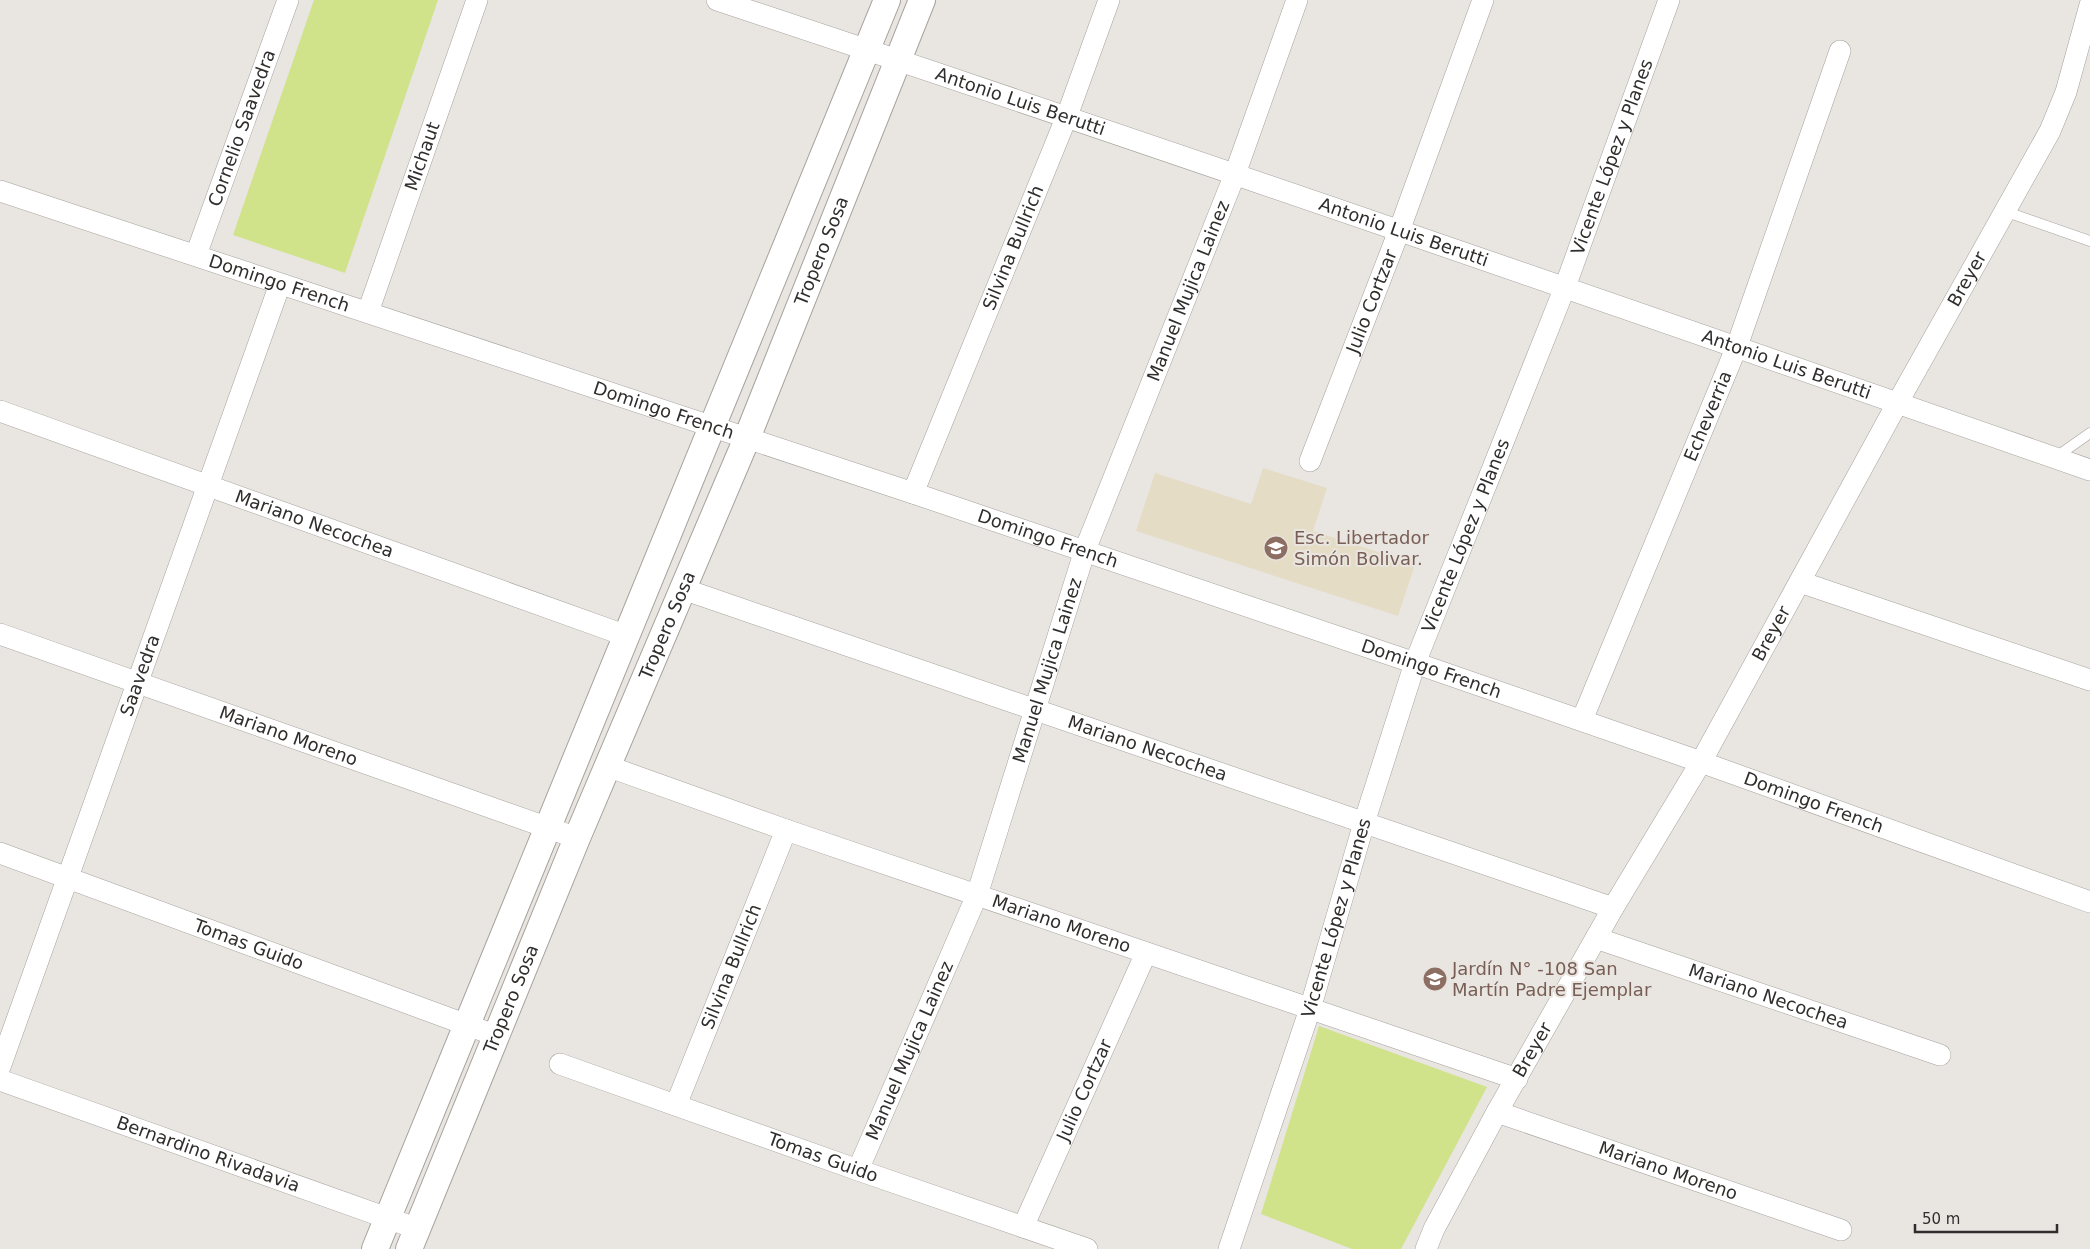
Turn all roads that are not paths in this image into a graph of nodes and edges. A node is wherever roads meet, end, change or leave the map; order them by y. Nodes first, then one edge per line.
1 (288, 0) edge
2 (477, 0) edge
3 (717, 0) edge
4 (887, 0) edge
5 (922, 0) edge
6 (1108, 0) edge
7 (1297, 0) edge
8 (1483, 0) edge
9 (1669, 0) edge
10 (2090, 5) edge
11 (867, 50) junction
12 (1840, 52) dead end
13 (897, 60) junction
14 (1067, 116) junction
15 (1235, 174) junction
16 (0, 191) edge
17 (2004, 211) junction
18 (1399, 231) junction
19 (2090, 241) edge
20 (196, 255) junction
21 (280, 284) junction
22 (1565, 287) junction
23 (368, 312) junction
24 (1737, 346) junction
25 (1898, 402) junction
26 (0, 411) edge
27 (712, 427) junction
28 (2090, 433) edge
29 (748, 438) junction
30 (2054, 458) junction
31 (1310, 461) dead end
32 (2090, 470) edge
33 (208, 485) junction
34 (913, 493) junction
35 (1085, 550) junction
36 (1800, 582) junction
37 (682, 589) junction
38 (0, 634) edge
39 (627, 636) junction
40 (1415, 663) junction
41 (2090, 680) edge
42 (137, 682) junction
43 (1035, 711) junction
44 (1582, 720) junction
45 (1701, 762) junction
46 (608, 766) junction
47 (1364, 823) junction
48 (548, 827) junction
49 (786, 830) junction
50 (578, 838) junction
51 (0, 853) edge
52 (68, 878) junction
53 (977, 895) junction
54 (2090, 902) edge
55 (1613, 908) junction
56 (1596, 938) junction
57 (1146, 953) junction
58 (1310, 1009) junction
59 (466, 1024) junction
60 (497, 1036) junction
61 (1940, 1056) dead end
62 (560, 1064) dead end
63 (0, 1067) edge
64 (1517, 1079) junction
65 (0, 1080) edge
66 (676, 1105) junction
67 (1497, 1112) junction
68 (858, 1170) junction
69 (388, 1218) junction
70 (1022, 1227) junction
71 (1841, 1230) dead end
72 (414, 1239) edge
73 (374, 1249) edge
74 (1087, 1249) edge
75 (1229, 1249) edge
76 (1426, 1249) edge

1 - 20 street, Cornelio Saavedra
2 - 23 street, Michaut
3 - 11 street, Antonio Luis Berutti
4 - 11 street, Tropero Sosa
5 - 13 street, Tropero Sosa
6 - 14 street, Silvina Bullrich
7 - 15 street, Manuel Mujica Lainez
8 - 18 street, Julio Cortzar
9 - 22 street, Vicente López y Planes
10 - 17 street, Breyer
11 - 13 street, Antonio Luis Berutti
11 - 27 street, Tropero Sosa
12 - 24 street, Echeverria
13 - 14 street, Antonio Luis Berutti
13 - 29 street, Tropero Sosa
14 - 15 street, Antonio Luis Berutti
14 - 34 street, Silvina Bullrich
15 - 18 street, Antonio Luis Berutti
15 - 35 street, Manuel Mujica Lainez
16 - 20 street, Domingo French
17 - 19 lane
17 - 25 street, Breyer
18 - 22 street, Antonio Luis Berutti
18 - 31 street, Julio Cortzar
20 - 21 street, Domingo French
21 - 23 street, Domingo French
21 - 33 street, Saavedra
22 - 24 street, Antonio Luis Berutti
22 - 40 street, Vicente López y Planes
23 - 27 street, Domingo French
24 - 25 street, Antonio Luis Berutti
24 - 44 street, Echeverria
25 - 30 street, Antonio Luis Berutti
25 - 36 street, Breyer
26 - 33 street, Mariano Necochea
27 - 29 street, Domingo French
27 - 39 street, Tropero Sosa
28 - 30 lane
29 - 34 street, Domingo French
29 - 37 street, Tropero Sosa
30 - 32 street, Antonio Luis Berutti
33 - 39 street, Mariano Necochea
33 - 42 street, Saavedra
34 - 35 street, Domingo French
35 - 40 street, Domingo French
35 - 43 street, Manuel Mujica Lainez
36 - 41 street
36 - 45 street, Breyer
37 - 43 street, Mariano Necochea
37 - 46 street, Tropero Sosa
38 - 42 street, Mariano Moreno
39 - 48 street, Tropero Sosa
40 - 44 street, Domingo French
40 - 47 street, Vicente López y Planes
42 - 48 street, Mariano Moreno
42 - 52 street, Saavedra
43 - 47 street, Mariano Necochea
43 - 53 street, Manuel Mujica Lainez
44 - 45 street, Domingo French
45 - 54 street, Domingo French
45 - 55 street, Breyer
46 - 49 street, Mariano Moreno
46 - 50 street, Tropero Sosa
47 - 55 street, Mariano Necochea
47 - 58 street, Vicente López y Planes
48 - 50 street, Mariano Moreno
48 - 59 street, Tropero Sosa
49 - 53 street, Mariano Moreno
49 - 66 street, Silvina Bullrich
50 - 60 street, Tropero Sosa
51 - 52 street, Tomas Guido
52 - 59 street, Tomas Guido
52 - 63 street, Saavedra
53 - 57 street, Mariano Moreno
53 - 68 street, Manuel Mujica Lainez
55 - 56 street, Breyer
56 - 61 street, Mariano Necochea
56 - 64 street, Breyer
57 - 58 street, Mariano Moreno
57 - 70 street, Julio Cortzar
58 - 64 street, Mariano Moreno
58 - 75 street, Vicente López y Planes
59 - 60 street, Tomas Guido
59 - 69 street, Tropero Sosa
60 - 72 street, Tropero Sosa
62 - 66 street, Tomas Guido
64 - 67 street, Breyer
65 - 69 street, Bernardino Rivadavia
66 - 68 street, Tomas Guido
67 - 71 street, Mariano Moreno
67 - 76 street, Breyer
68 - 70 street, Tomas Guido
69 - 72 street, Bernardino Rivadavia
69 - 73 street, Tropero Sosa
70 - 74 street, Tomas Guido

